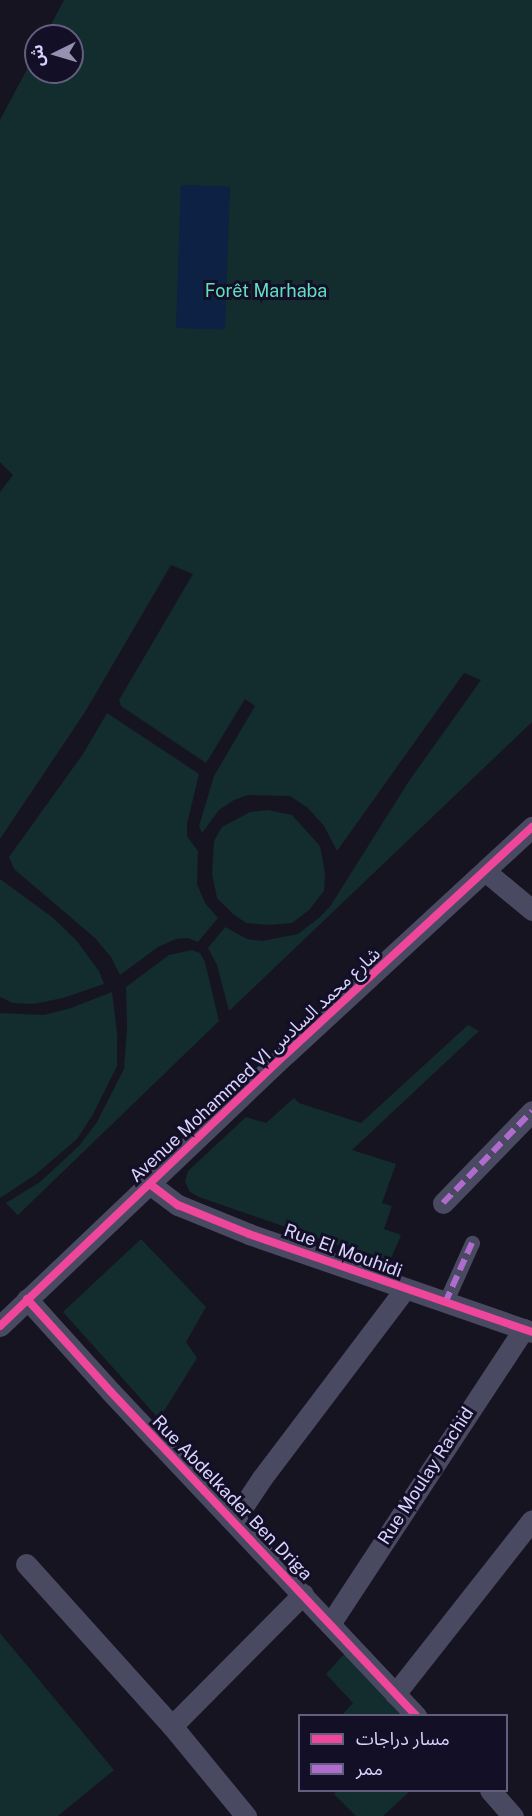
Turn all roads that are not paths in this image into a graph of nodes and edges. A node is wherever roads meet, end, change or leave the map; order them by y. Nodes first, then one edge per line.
1 (532, 827) edge
2 (485, 872) junction
3 (532, 910) edge
4 (532, 1111) edge
5 (151, 1185) junction
6 (443, 1203) dead end
7 (471, 1243) dead end
8 (405, 1289) junction
9 (27, 1299) junction
10 (445, 1303) junction
11 (0, 1326) edge
12 (529, 1327) edge
13 (234, 1520) junction
14 (532, 1520) edge
15 (26, 1564) dead end
16 (303, 1594) junction
17 (330, 1623) junction
18 (395, 1694) junction
19 (414, 1714) edge
20 (172, 1726) junction
21 (491, 1792) edge
22 (246, 1816) edge
23 (513, 1816) edge

1 - 2 street, Avenue Mohammed VI شارع محمد السادس
2 - 3 street
2 - 5 street, Avenue Mohammed VI شارع محمد السادس
4 - 6 street
5 - 8 street, Rue El Mouhidi
5 - 9 street, Avenue Mohammed VI شارع محمد السادس
7 - 10 street
8 - 10 street, Rue El Mouhidi
8 - 13 street
9 - 11 street, Avenue Mohammed VI شارع محمد السادس
9 - 13 street, Rue Abdelkader Ben Driga
10 - 12 street, Rue El Mouhidi
12 - 17 street, Rue Moulay Rachid
13 - 16 street, Rue Abdelkader Ben Driga
14 - 18 street
15 - 20 street
16 - 17 street, Rue Abdelkader Ben Driga
16 - 20 street
17 - 18 street, Rue Abdelkader Ben Driga
18 - 19 street, Rue Abdelkader Ben Driga
20 - 22 street
21 - 23 street

